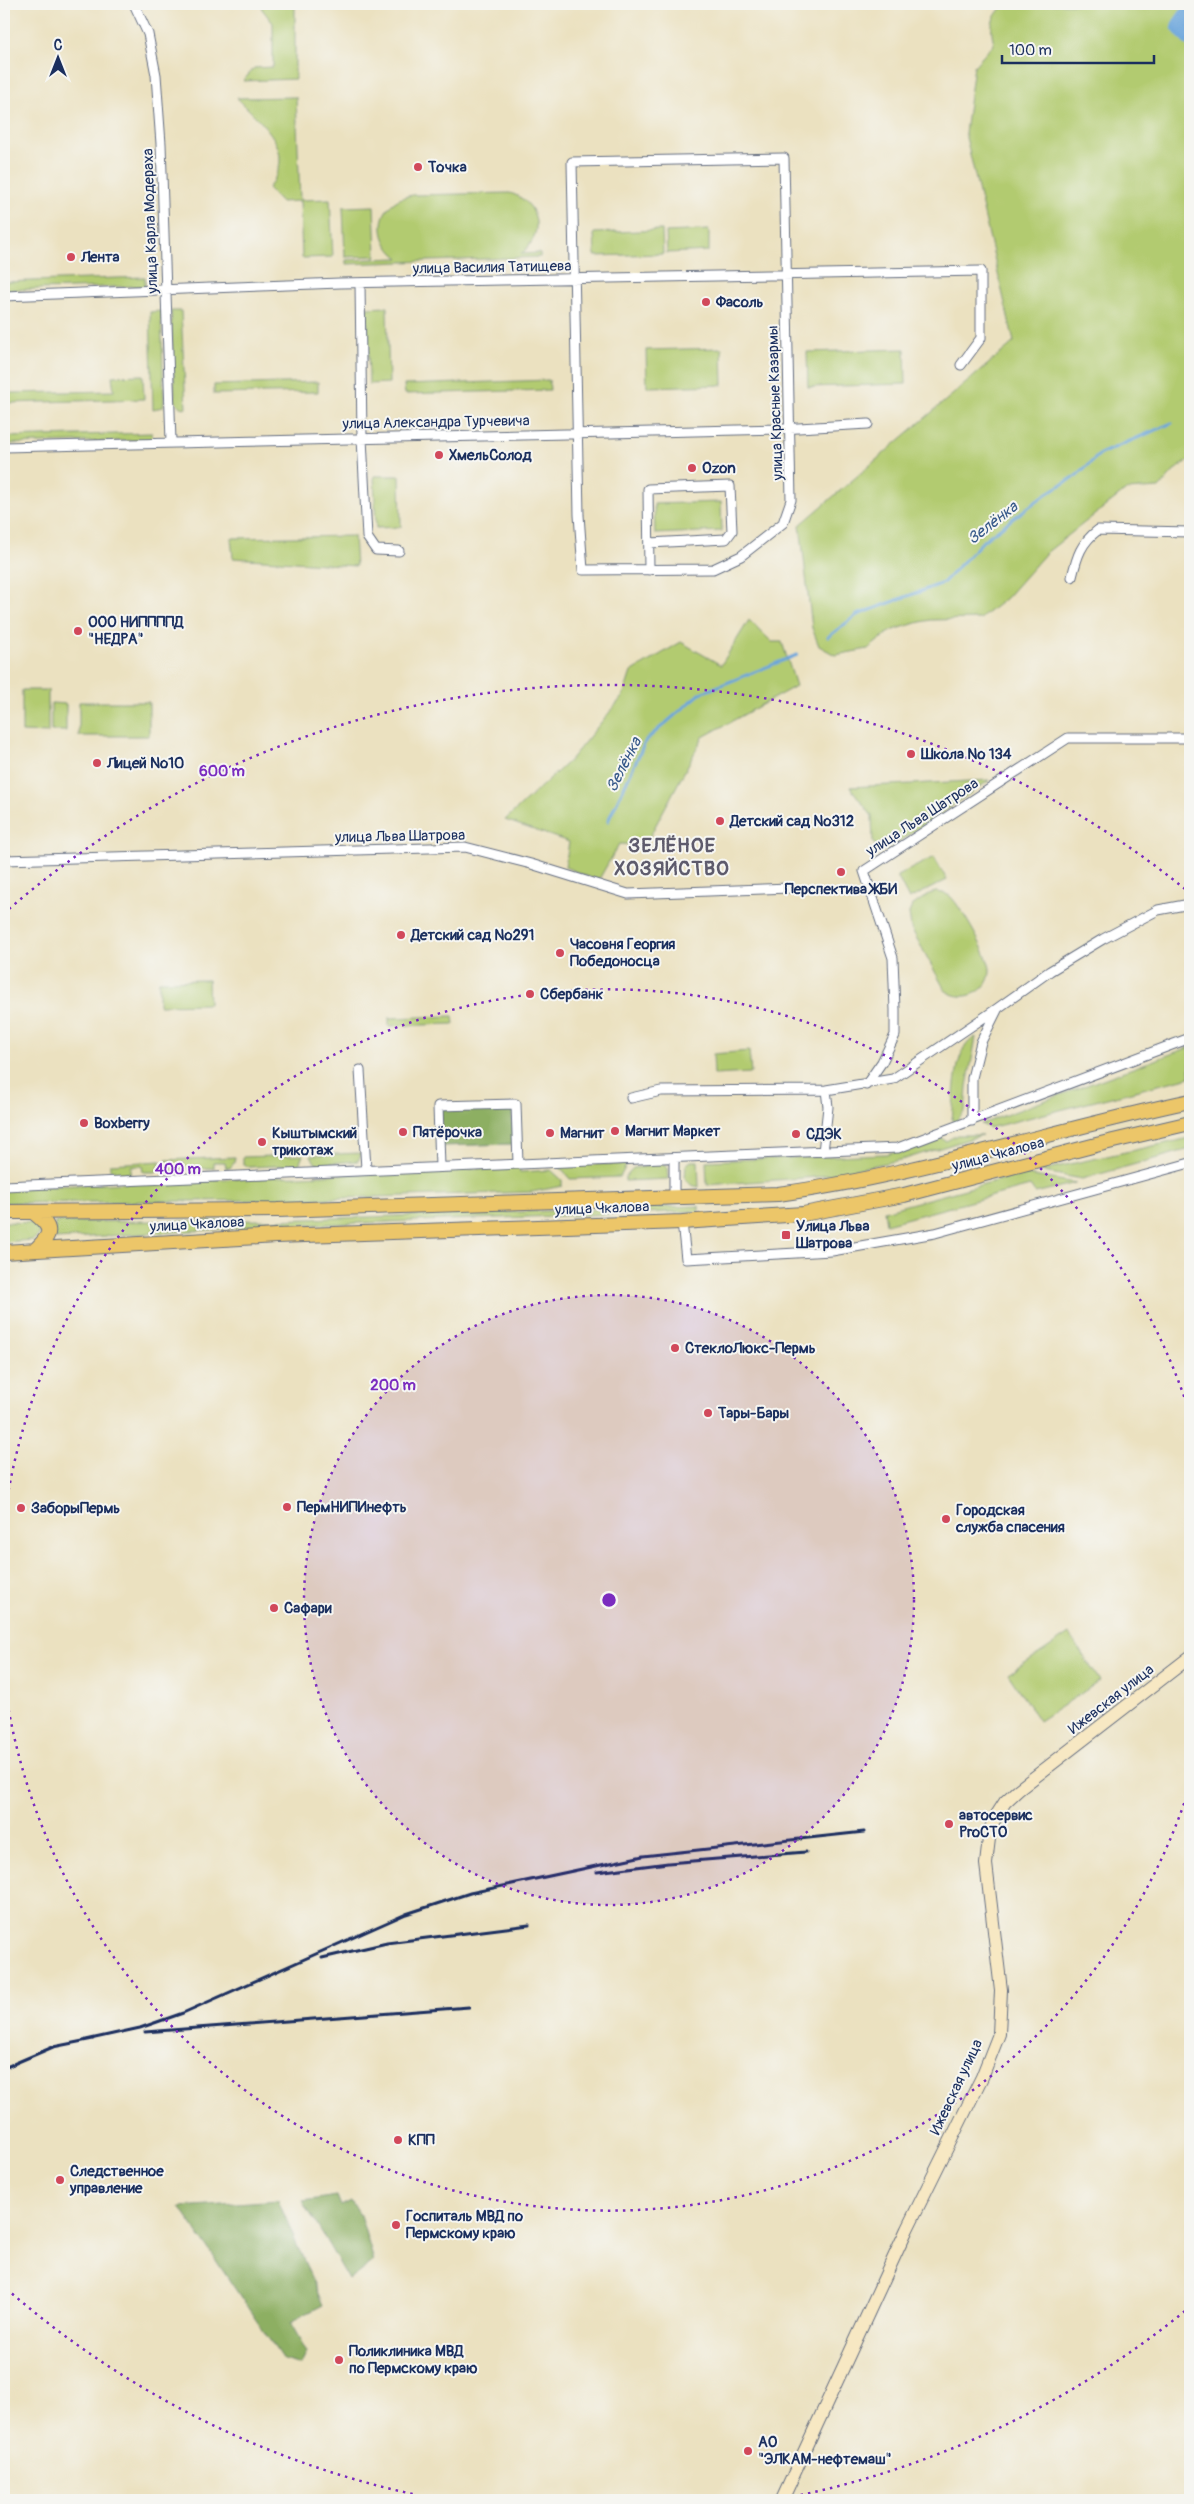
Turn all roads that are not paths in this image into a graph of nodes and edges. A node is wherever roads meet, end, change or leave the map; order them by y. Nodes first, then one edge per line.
1 (134, 4) edge
2 (785, 275) junction
3 (574, 279) junction
4 (360, 283) junction
5 (166, 291) junction
6 (4, 296) edge
7 (961, 365) dead end
8 (868, 424) dead end
9 (791, 428) junction
10 (577, 433) junction
11 (362, 438) junction
12 (171, 442) junction
13 (4, 447) edge
14 (1190, 532) edge
15 (649, 543) junction
16 (400, 552) dead end
17 (649, 570) junction
18 (1072, 577) dead end
19 (1190, 738) edge
20 (4, 860) edge
21 (790, 888) dead end
22 (1190, 904) edge
23 (998, 1008) junction
24 (1190, 1038) edge
25 (360, 1070) dead end
26 (866, 1085) junction
27 (826, 1090) junction
28 (631, 1098) dead end
29 (1190, 1101) edge
30 (972, 1121) junction
31 (1190, 1124) edge
32 (823, 1152) junction
33 (674, 1158) junction
34 (1190, 1163) edge
35 (518, 1164) junction
36 (440, 1167) junction
37 (366, 1169) junction
38 (4, 1186) edge
39 (674, 1197) junction
40 (4, 1212) edge
41 (33, 1212) junction
42 (682, 1222) junction
43 (35, 1250) junction
44 (4, 1252) edge
45 (1190, 1657) edge
46 (782, 2500) edge

1 - 5 street, улица Карла Модераха
2 - 3 street, улица Василия Татищева
2 - 3 street, улица Красные Казармы
2 - 7 street, улица Василия Татищева
2 - 9 street, улица Красные Казармы
3 - 4 street, улица Василия Татищева
3 - 10 street
4 - 5 street, улица Василия Татищева
4 - 11 street
5 - 6 street, улица Василия Татищева
5 - 12 street, улица Карла Модераха
8 - 9 street, улица Александра Турчевича
9 - 10 street, улица Александра Турчевича
9 - 17 street, улица Красные Казармы
10 - 11 street, улица Александра Турчевича
10 - 17 street
11 - 12 street, улица Александра Турчевича
11 - 16 street
12 - 13 street, улица Александра Турчевича
14 - 18 street
15 - 15 street
15 - 17 street
19 - 26 street, улица Льва Шатрова
20 - 21 street, улица Льва Шатрова
22 - 23 street
23 - 26 street
23 - 30 street
24 - 30 street
25 - 37 street
26 - 27 street
27 - 28 street
27 - 32 street
29 - 39 main road, улица Чкалова
30 - 32 street
31 - 42 main road, улица Чкалова
32 - 33 street
33 - 35 street
33 - 39 street
34 - 42 street
35 - 36 street
35 - 36 street
36 - 37 street
37 - 38 street
39 - 41 main road, улица Чкалова
40 - 41 main road, улица Чкалова
41 - 43 main road
42 - 43 main road, улица Чкалова
43 - 44 main road, улица Чкалова
45 - 46 street, Ижевская улица

